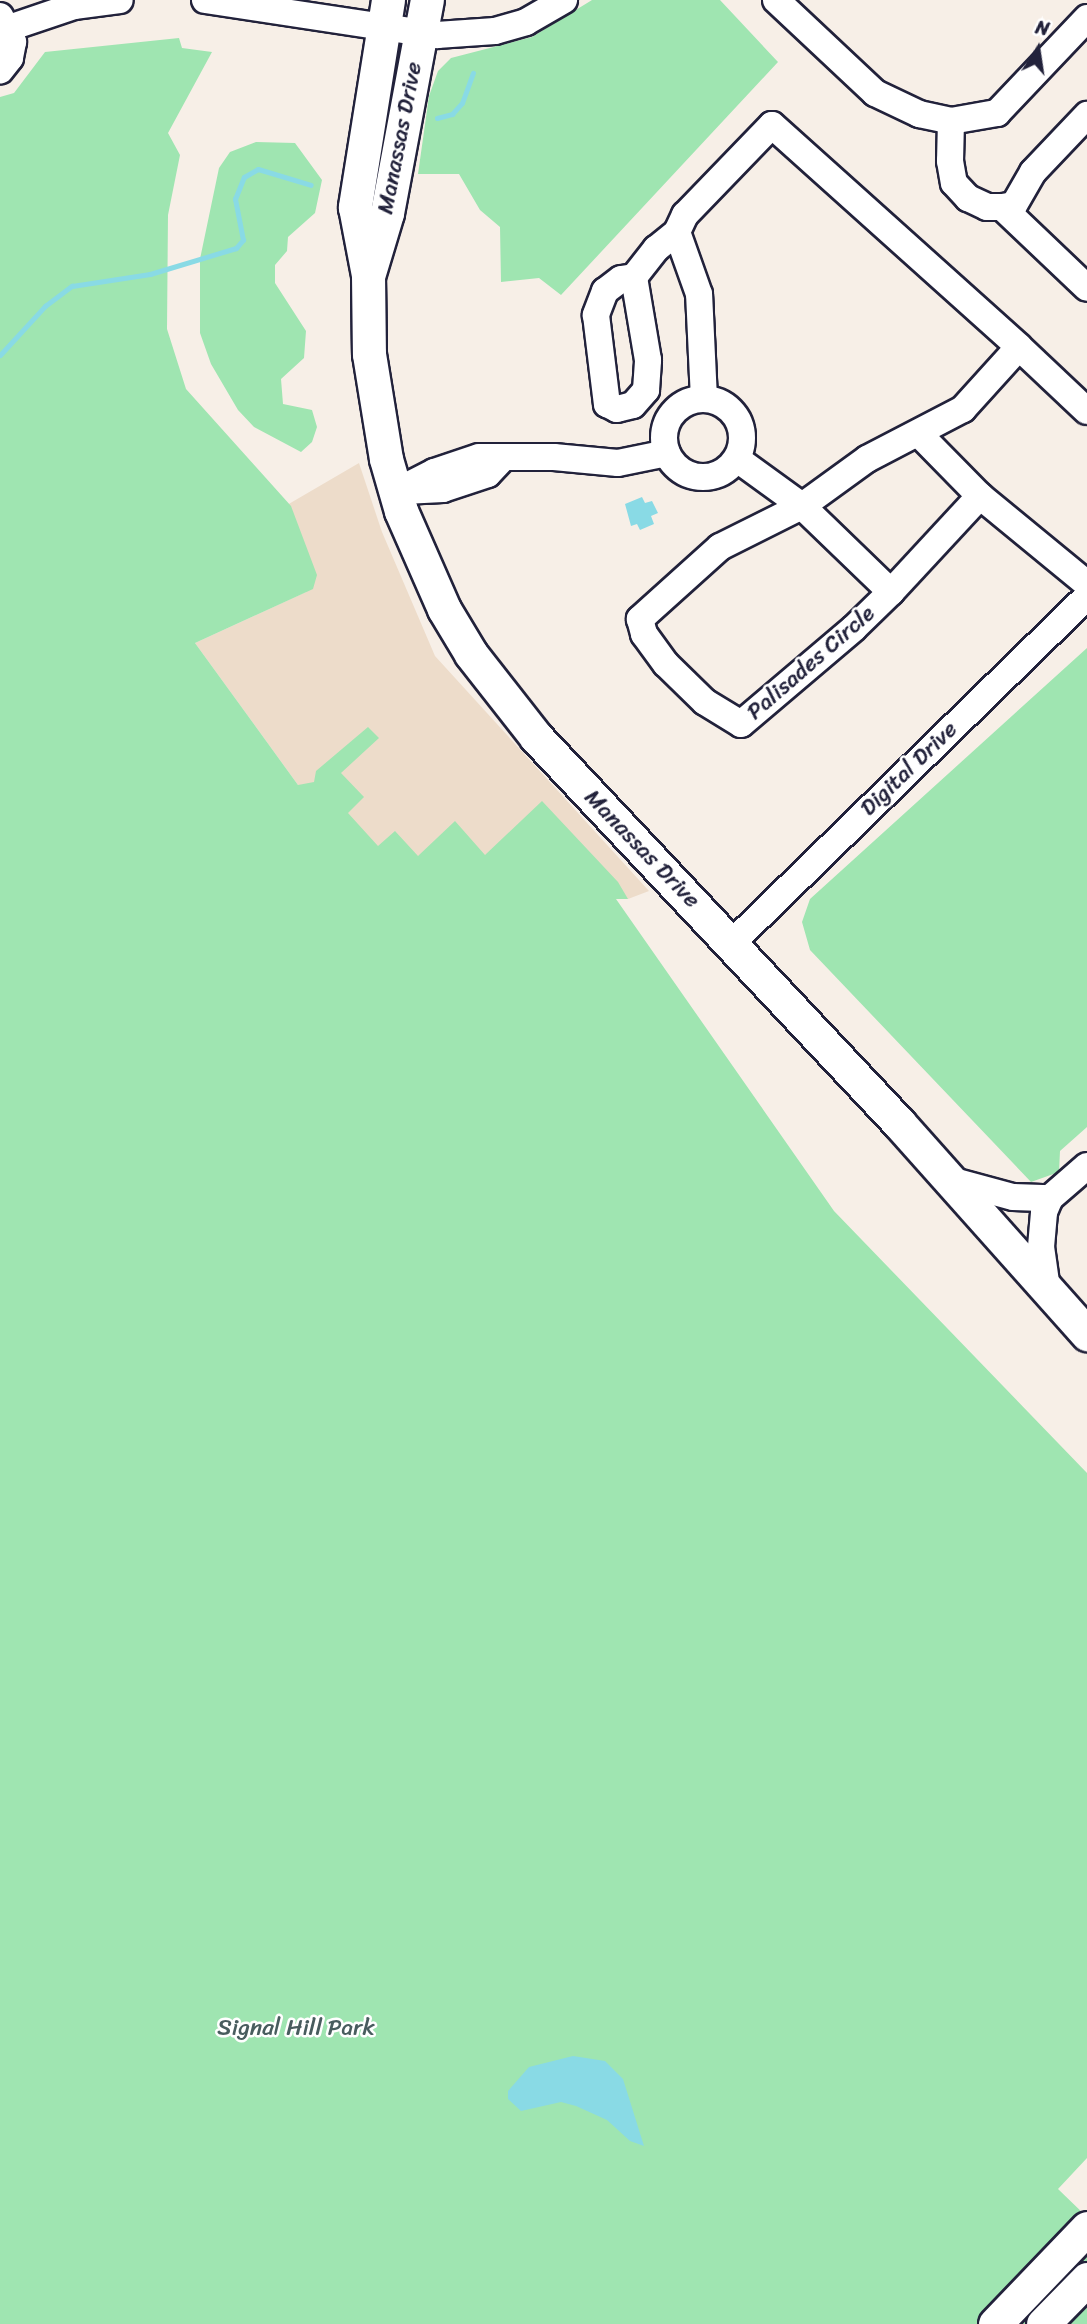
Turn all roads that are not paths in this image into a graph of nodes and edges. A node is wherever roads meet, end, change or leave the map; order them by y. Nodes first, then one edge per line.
1 (120, 0) edge
2 (205, 0) edge
3 (427, 0) edge
4 (564, 0) edge
5 (776, 0) edge
6 (386, 13) edge
7 (1087, 18) edge
8 (5, 22) edge
9 (421, 33) junction
10 (0, 71) edge
11 (1087, 115) edge
12 (951, 121) junction
13 (1002, 207) junction
14 (677, 232) junction
15 (369, 275) junction
16 (634, 277) dead end
17 (1087, 288) edge
18 (1019, 347) junction
19 (704, 399) junction
20 (1087, 411) edge
21 (920, 435) junction
22 (667, 453) junction
23 (737, 458) junction
24 (396, 492) junction
25 (981, 496) junction
26 (802, 506) junction
27 (1087, 584) edge
28 (891, 592) junction
29 (1087, 596) edge
30 (732, 943) junction
31 (1087, 1166) edge
32 (950, 1180) junction
33 (1051, 1198) junction
34 (1047, 1289) junction
35 (1087, 1334) edge
36 (1087, 2228) edge
37 (1087, 2279) edge
38 (995, 2324) edge
39 (1043, 2324) edge

1 - 8 street
2 - 6 street
3 - 9 main road, Manassas Drive
4 - 9 street
5 - 12 street
6 - 9 street
6 - 15 main road, Manassas Drive
7 - 12 street
8 - 10 street
9 - 15 main road, Manassas Drive
11 - 13 street
12 - 13 street
13 - 17 street
14 - 16 street
14 - 18 street
14 - 19 street
15 - 24 main road, Manassas Drive
18 - 20 street
18 - 21 street, Palisades Circle
19 - 22 street
19 - 23 street
21 - 25 street
21 - 26 street, Palisades Circle
22 - 23 street
22 - 24 street
23 - 26 street, Palisades Circle
24 - 30 main road, Manassas Drive
25 - 27 street
25 - 28 street, Palisades Circle
26 - 28 street, Palisades Circle
26 - 28 street, Palisades Circle
29 - 30 street, Digital Drive
30 - 32 main road, Manassas Drive
31 - 33 street
32 - 33 street
32 - 34 main road, Manassas Drive
33 - 34 street
34 - 35 main road, Manassas Drive
36 - 38 main road
37 - 39 main road

